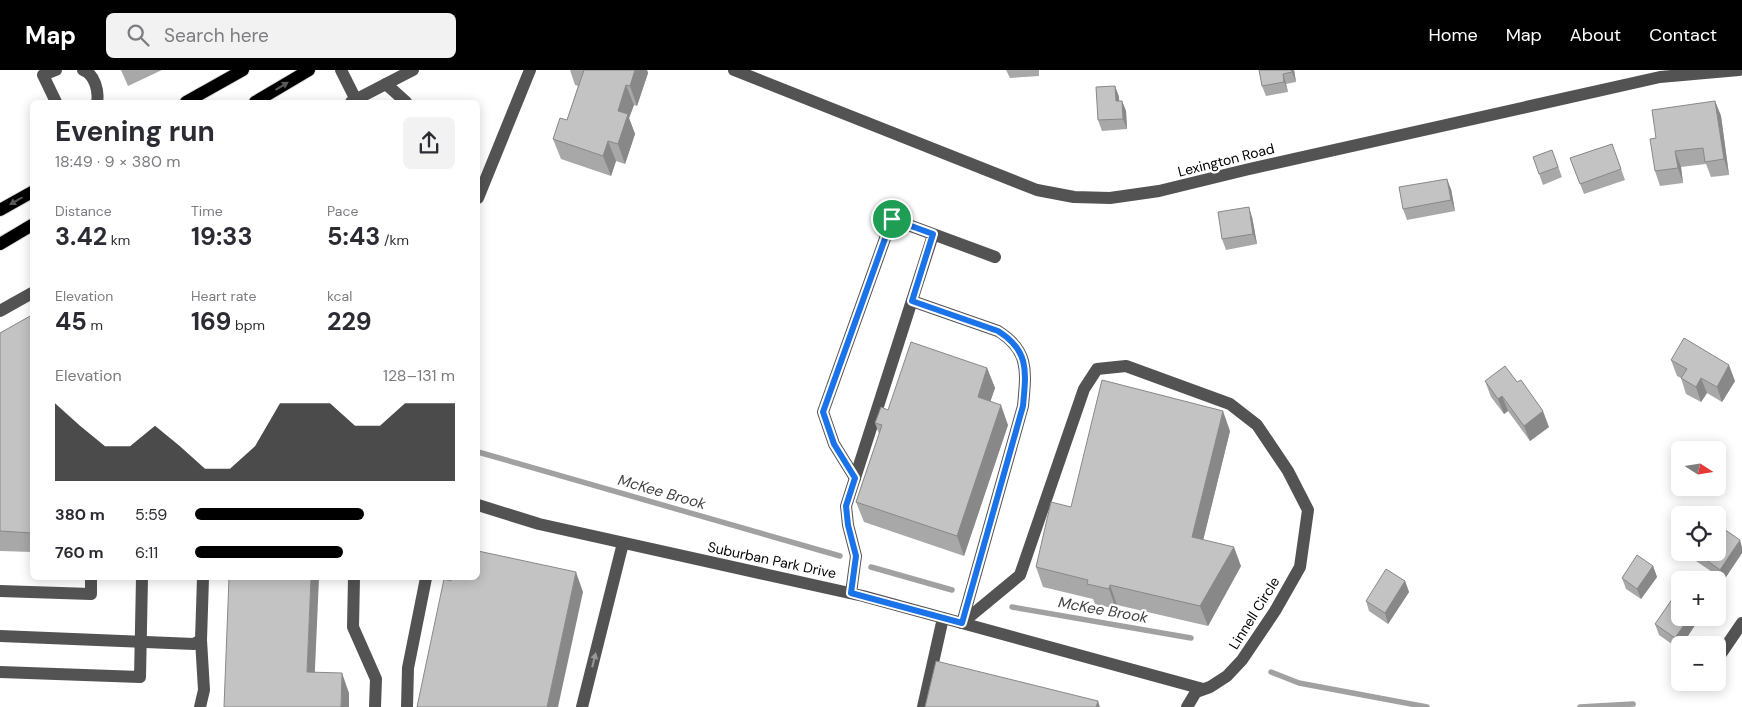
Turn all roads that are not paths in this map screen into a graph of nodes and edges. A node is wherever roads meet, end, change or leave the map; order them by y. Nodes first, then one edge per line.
1 (56, 70) edge
2 (83, 70) edge
3 (243, 70) edge
4 (309, 70) edge
5 (341, 70) edge
6 (413, 70) edge
7 (530, 70) edge
8 (734, 70) edge
9 (1739, 70) edge
10 (1659, 73) edge
11 (386, 84) junction
12 (55, 100) edge
13 (97, 100) edge
14 (190, 100) edge
15 (258, 100) edge
16 (354, 100) edge
17 (358, 100) edge
18 (404, 100) edge
19 (482, 173) edge
20 (480, 186) edge
21 (30, 193) edge
22 (0, 210) edge
23 (30, 226) edge
24 (933, 234) junction
25 (0, 244) edge
26 (995, 256) dead end
27 (30, 294) edge
28 (912, 301) junction
29 (0, 311) edge
30 (855, 478) junction
31 (480, 506) edge
32 (623, 543) junction
33 (91, 580) edge
34 (142, 580) edge
35 (203, 580) edge
36 (354, 580) edge
37 (426, 580) edge
38 (0, 591) edge
39 (851, 593) junction
40 (943, 618) junction
41 (962, 623) junction
42 (1742, 623) edge
43 (0, 636) edge
44 (201, 640) junction
45 (141, 642) junction
46 (1726, 646) edge
47 (0, 672) edge
48 (1203, 689) junction
49 (200, 707) edge
50 (375, 707) edge
51 (407, 707) edge
52 (582, 707) edge
53 (923, 707) edge
54 (1186, 707) edge

1 - 12 street
2 - 13 street
3 - 14 main road
15 -> 4 main road
5 - 16 street
6 - 11 street
7 - 19 street
8 - 10 street, Lexington Road
9 - 10 street, Lexington Road
11 - 17 street
11 - 18 street
19 - 20 street
21 -> 22 main road
23 - 25 main road
24 - 26 street
24 - 28 street
24 - 30 street
27 - 29 street
28 - 30 street
28 - 41 street
30 - 39 street
31 - 32 street, Suburban Park Drive
32 - 39 street, Suburban Park Drive
52 -> 32 street
33 - 38 street
34 - 45 street
35 - 44 street
36 - 50 street
37 - 51 street
39 - 40 street, Suburban Park Drive
40 - 41 street, Suburban Park Drive
40 - 53 street
41 - 48 street, Suburban Park Drive
41 - 48 street, Linnell Circle
42 - 46 street
43 - 45 street
44 - 45 street
44 - 49 street
45 - 47 street
48 - 54 street, Linnell Circle

